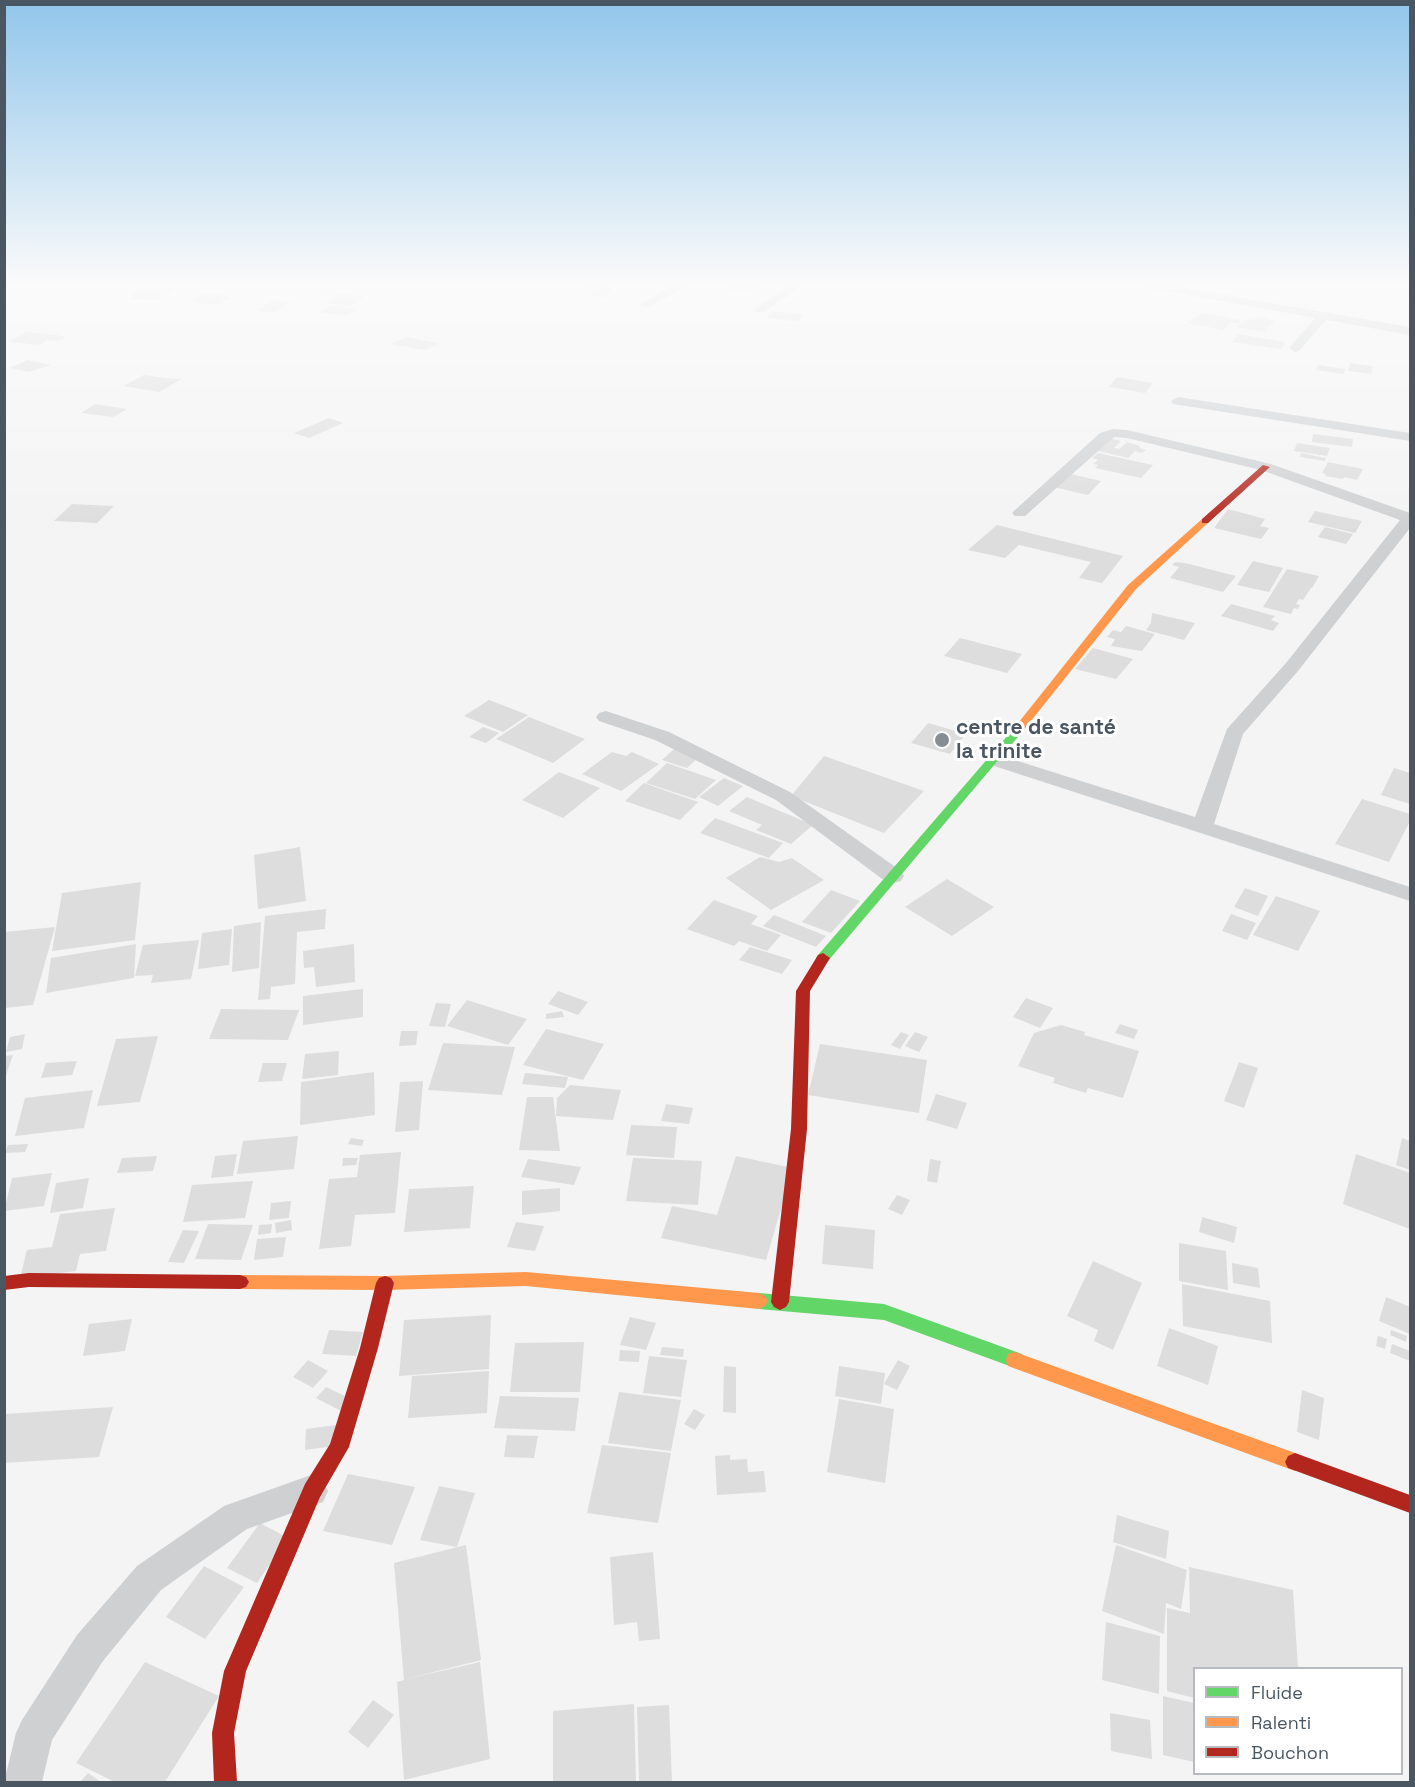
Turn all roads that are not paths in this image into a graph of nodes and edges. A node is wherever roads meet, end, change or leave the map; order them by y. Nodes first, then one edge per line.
1 (1178, 401) dead end
2 (1410, 437) edge
3 (1266, 467) junction
4 (1020, 513) dead end
5 (1410, 518) edge
6 (606, 717) dead end
7 (995, 760) junction
8 (1202, 827) junction
9 (894, 876) junction
10 (1410, 894) edge
11 (4, 1283) edge
12 (385, 1283) junction
13 (780, 1302) junction
14 (312, 1491) junction
15 (1410, 1504) edge
16 (23, 1782) edge
17 (225, 1782) edge

1 - 2 street
3 - 4 street
3 - 5 street
3 - 7 street
5 - 8 street
6 - 9 street
7 - 8 street
7 - 9 street
8 - 10 street
9 - 13 street
11 - 12 street
12 - 13 street
12 - 14 street
13 - 15 street
14 - 16 street
14 - 17 street

